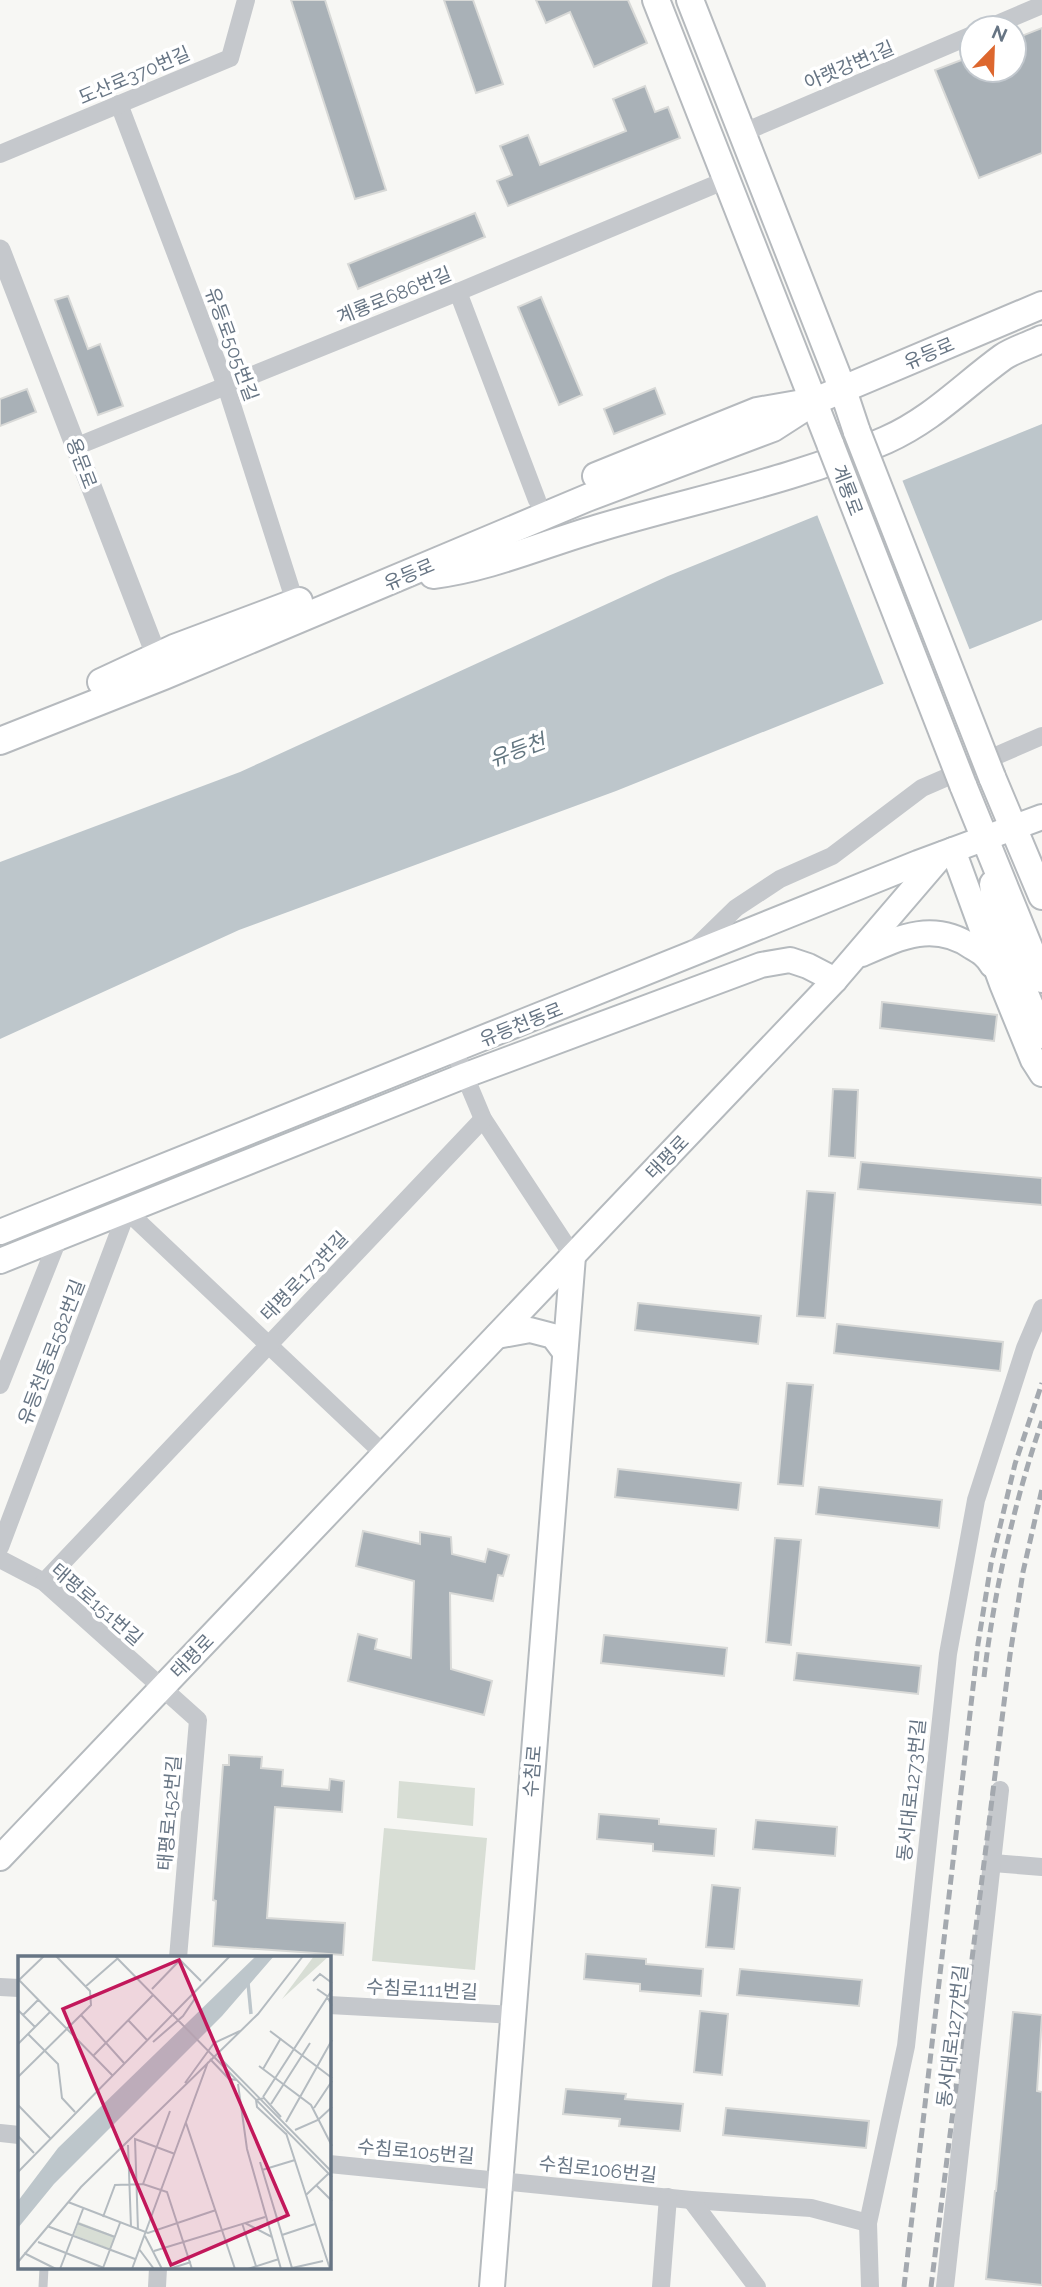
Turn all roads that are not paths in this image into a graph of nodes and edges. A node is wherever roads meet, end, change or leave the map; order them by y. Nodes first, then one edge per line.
1 (246, 0) edge
2 (656, 0) edge
3 (690, 0) edge
4 (1042, 5) edge
5 (1021, 14) edge
6 (958, 41) edge
7 (119, 104) junction
8 (743, 133) junction
9 (0, 154) edge
10 (726, 180) junction
11 (0, 250) edge
12 (458, 292) junction
13 (1042, 305) edge
14 (1042, 339) edge
15 (226, 386) junction
16 (843, 390) junction
17 (815, 401) junction
18 (75, 447) junction
19 (537, 500) junction
20 (396, 579) junction
21 (295, 602) junction
22 (160, 666) junction
23 (0, 722) edge
24 (1042, 736) edge
25 (0, 741) edge
26 (1042, 817) edge
27 (1014, 827) junction
28 (985, 837) junction
29 (948, 852) junction
30 (1034, 860) edge
31 (997, 865) junction
32 (1042, 896) edge
33 (855, 957) junction
34 (685, 958) junction
35 (1042, 979) edge
36 (835, 980) junction
37 (1002, 984) junction
38 (1042, 1035) edge
39 (454, 1050) junction
40 (1042, 1074) edge
41 (466, 1075) junction
42 (483, 1119) junction
43 (127, 1211) junction
44 (0, 1232) edge
45 (60, 1237) junction
46 (573, 1256) junction
47 (0, 1261) edge
48 (1042, 1308) edge
49 (497, 1336) junction
50 (268, 1344) junction
51 (565, 1352) junction
52 (0, 1385) edge
53 (384, 1454) junction
54 (0, 1547) edge
55 (0, 1559) edge
56 (44, 1582) junction
57 (161, 1688) junction
58 (1000, 1790) dead end
59 (0, 1858) edge
60 (993, 1863) junction
61 (1042, 1867) edge
62 (178, 1956) edge
63 (0, 1987) edge
64 (18, 1988) edge
65 (331, 2005) edge
66 (513, 2015) junction
67 (0, 2133) edge
68 (18, 2135) edge
69 (331, 2164) edge
70 (500, 2180) junction
71 (667, 2197) junction
72 (691, 2200) junction
73 (868, 2223) junction
74 (492, 2287) edge
75 (660, 2287) edge
76 (757, 2287) edge
77 (870, 2287) edge
78 (945, 2287) edge

1 - 7 street, 도산로370번길
2 - 10 main road, 계룡로
3 - 8 main road, 계룡로
4 - 5 street
6 - 8 street, 아랫강변1길
7 - 9 street, 도산로370번길
7 - 15 street, 유등로505번길
8 - 16 main road, 계룡로
10 - 12 street, 계룡로686번길
10 - 17 main road, 계룡로
11 - 18 street, 용문로
12 - 15 street, 계룡로686번길
12 - 19 street
13 - 16 main road, 유등로
14 - 20 main road
15 - 18 street, 계룡로686번길
15 - 21 street, 유등로505번길
16 - 17 main road, 유등로
16 - 27 main road, 계룡로, bridge
17 - 19 main road, 유등로
17 - 20 main road, 유등로
17 - 28 main road, 계룡로, bridge
18 - 22 street, 용문로
19 - 21 main road, 유등로
20 - 22 main road, 유등로
21 - 22 main road, 유등로
22 - 23 main road, 유등로
22 - 25 main road, 유등로
24 - 34 street
26 - 27 main road, 유등천동로
27 - 28 main road, 유등천동로
27 - 30 main road, 계룡로
28 - 29 main road, 유등천동로
28 - 31 main road, 계룡로
29 - 33 main road, 태평로
29 - 34 main road, 유등천동로
29 - 37 main road
30 - 32 main road, 계룡로
31 - 35 main road, 계룡로
31 - 38 main road
33 - 36 main road, 태평로
33 - 37 main road
34 - 39 main road, 유등천동로
36 - 41 main road, 유등천동로
36 - 46 main road, 태평로
37 - 40 main road
39 - 41 street
39 - 44 main road, 유등천동로
41 - 42 street
41 - 43 main road, 유등천동로
42 - 46 street
42 - 50 street, 태평로173번길
43 - 45 main road, 유등천동로
43 - 50 street
43 - 54 street, 유등천동로582번길
45 - 47 main road, 유등천동로
45 - 52 street
46 - 49 main road, 태평로
46 - 51 main road, 수침로
48 - 73 street, 동서대로1273번길
49 - 51 main road
49 - 53 main road, 태평로
50 - 53 street
50 - 56 street, 태평로173번길
51 - 66 main road, 수침로
53 - 57 main road, 태평로
55 - 56 street, 태평로151번길
56 - 57 street, 태평로151번길
57 - 59 main road, 태평로
57 - 62 street, 태평로152번길
58 - 60 street, 동서대로1277번길
60 - 61 street
60 - 78 street, 동서대로1277번길
63 - 64 street
65 - 66 street, 수침로111번길
66 - 70 main road, 수침로
67 - 68 street
69 - 70 street, 수침로105번길
70 - 71 street, 수침로106번길
70 - 74 main road, 수침로
71 - 72 street, 수침로106번길
71 - 75 street
72 - 73 street, 수침로106번길
72 - 76 street
73 - 77 street, 동서대로1273번길

